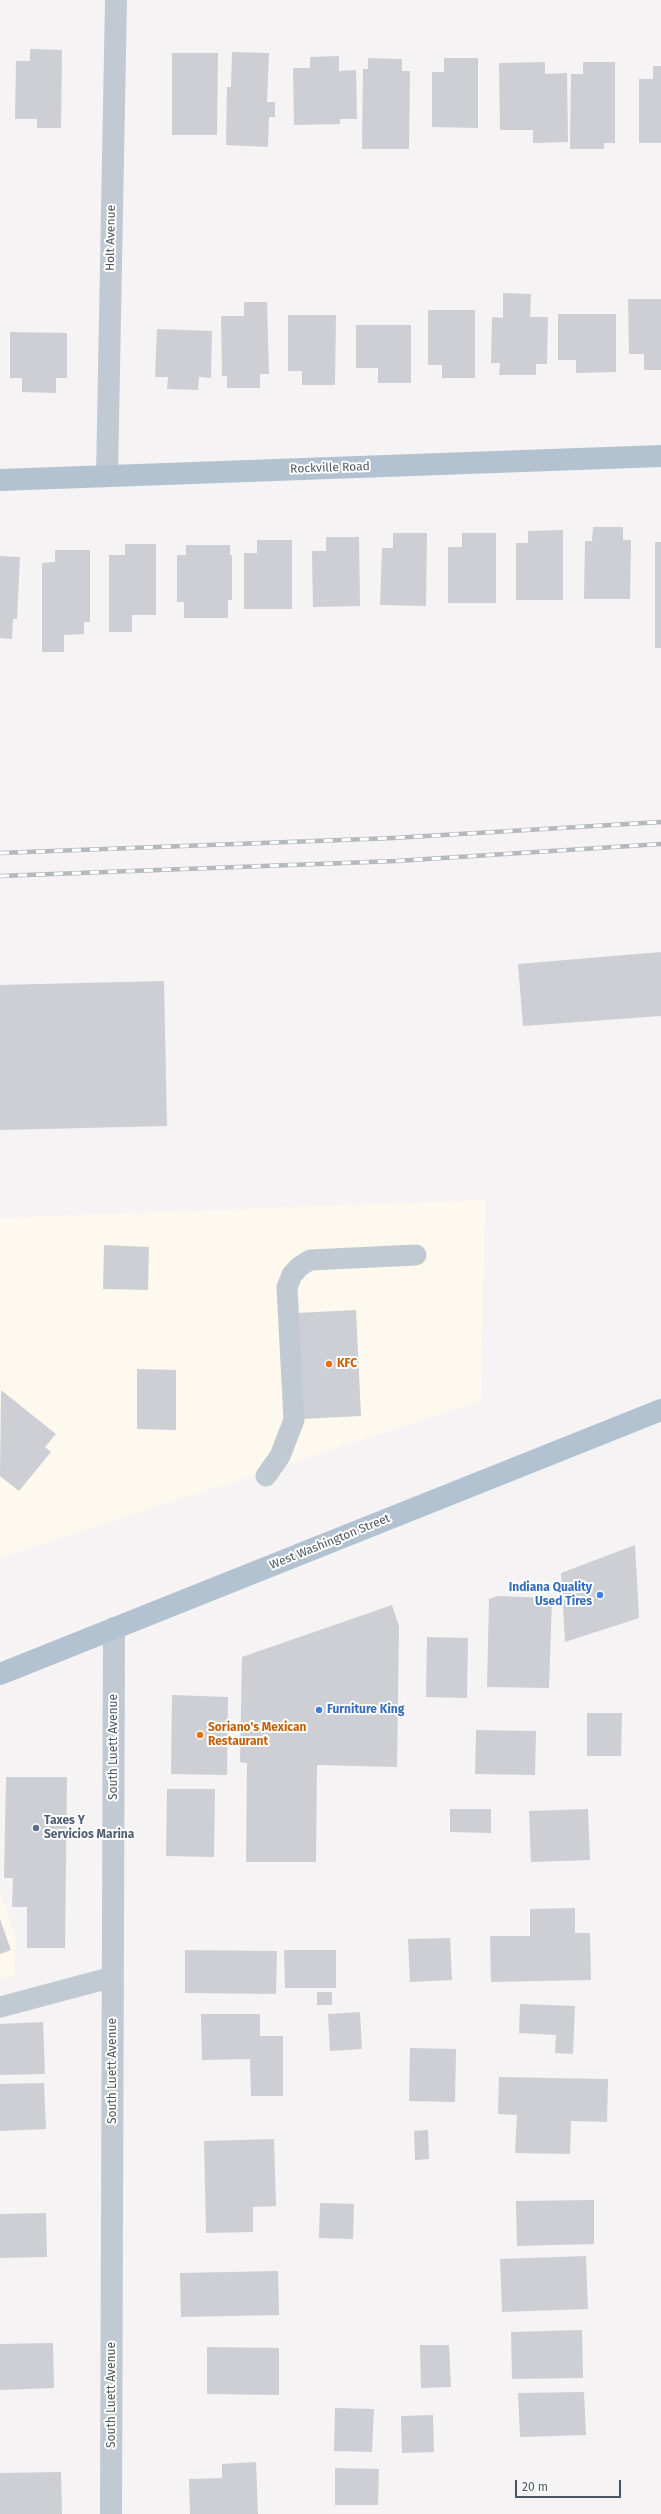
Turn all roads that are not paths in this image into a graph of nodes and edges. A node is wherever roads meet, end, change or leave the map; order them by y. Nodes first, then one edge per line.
1 (116, 0) edge
2 (661, 456) edge
3 (107, 476) junction
4 (0, 480) edge
5 (416, 1255) dead end
6 (661, 1410) edge
7 (266, 1476) dead end
8 (114, 1628) junction
9 (0, 1674) edge
10 (113, 1977) junction
11 (0, 2006) edge
12 (111, 2514) edge

1 - 3 street, Holt Avenue
2 - 3 main road, Rockville Road
3 - 4 main road, Rockville Road
5 - 7 lane
6 - 8 main road, West Washington Street
8 - 9 main road, West Washington Street
8 - 10 street, South Luett Avenue
10 - 11 lane
10 - 12 street, South Luett Avenue

